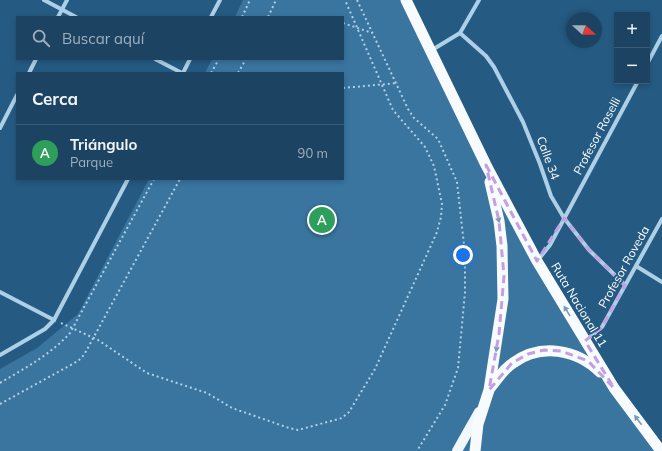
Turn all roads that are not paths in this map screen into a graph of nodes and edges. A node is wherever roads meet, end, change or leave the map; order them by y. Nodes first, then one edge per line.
1 (44, 0) edge
2 (67, 0) edge
3 (220, 0) edge
4 (406, 0) edge
5 (479, 0) edge
6 (62, 10) junction
7 (59, 16) edge
8 (74, 16) edge
9 (212, 16) edge
10 (460, 33) junction
11 (662, 36) edge
12 (432, 50) junction
13 (650, 58) edge
14 (36, 60) edge
15 (157, 60) edge
16 (189, 60) edge
17 (30, 72) edge
18 (180, 72) edge
19 (183, 72) edge
20 (636, 84) edge
21 (16, 97) edge
22 (0, 128) edge
23 (486, 165) junction
24 (127, 180) edge
25 (564, 218) junction
26 (662, 219) edge
27 (537, 261) junction
28 (636, 266) junction
29 (662, 282) edge
30 (625, 285) junction
31 (0, 292) edge
32 (54, 320) junction
33 (585, 341) junction
34 (0, 355) edge
35 (614, 388) junction
36 (489, 390) junction
37 (457, 451) edge
38 (475, 451) edge
39 (662, 451) edge

1 - 6 street
2 - 6 street
3 - 9 street
4 - 12 highway
5 - 10 street
6 - 7 street
6 - 8 street
10 - 12 street
10 - 25 street, Calle 34
11 - 13 street
12 - 23 highway
14 - 17 street
15 - 18 street
16 - 19 street
20 - 25 street, Profesor Roselli
21 - 22 street
23 - 27 highway, Ruta Nacional 11
23 -> 36 highway
24 - 32 street
25 - 27 street, Profesor Roselli
25 - 30 street, Calle 34
26 - 28 street, Profesor Roveda
33 -> 27 highway, Ruta Nacional 11
28 - 29 street
28 - 30 street, Profesor Roveda
30 - 33 street, Profesor Roveda
31 - 32 street
32 - 34 street
33 - 35 highway, Ruta Nacional 11
35 - 36 highway
39 -> 35 highway, Ruta Nacional 11
36 - 37 main road
36 - 38 highway

